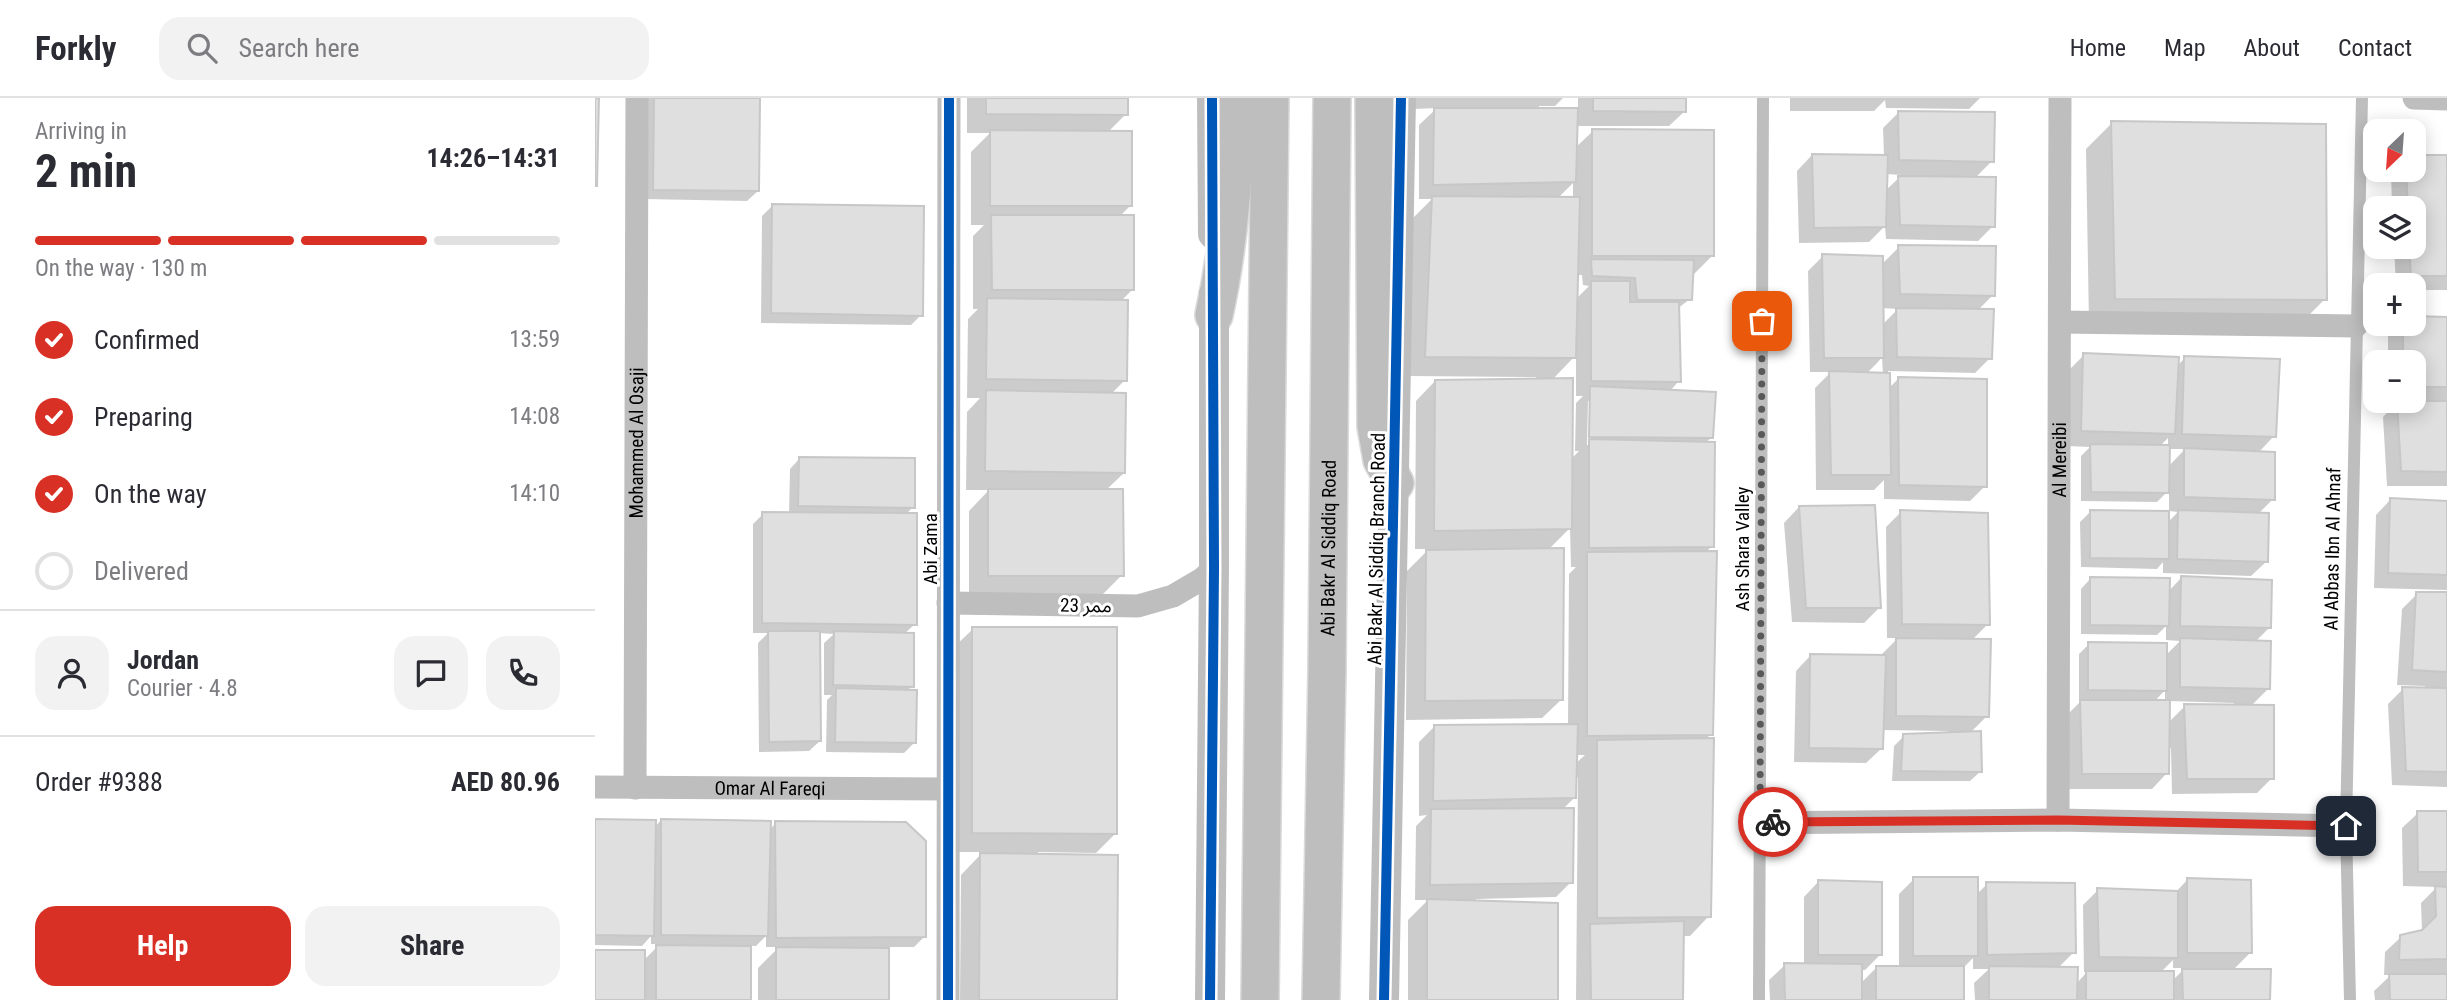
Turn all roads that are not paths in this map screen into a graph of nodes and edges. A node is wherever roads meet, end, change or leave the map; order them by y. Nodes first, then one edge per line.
1 (637, 98) edge
2 (949, 98) edge
3 (1212, 98) edge
4 (1237, 98) edge
5 (1270, 98) edge
6 (1332, 98) edge
7 (1374, 98) edge
8 (1401, 98) edge
9 (1763, 98) edge
10 (2060, 98) edge
11 (2362, 98) edge
12 (2414, 98) edge
13 (2447, 99) edge
14 (1214, 315) junction
15 (2060, 322) junction
16 (2356, 326) junction
17 (1395, 483) junction
18 (1214, 568) junction
19 (948, 603) junction
20 (595, 788) edge
21 (635, 788) junction
22 (947, 789) junction
23 (2058, 820) junction
24 (1760, 822) junction
25 (2346, 826) junction
26 (948, 1000) edge
27 (1210, 1000) edge
28 (1260, 1000) edge
29 (1321, 1000) edge
30 (1384, 1000) edge
31 (1759, 1000) edge
32 (2350, 1000) edge

1 - 21 street, Mohammed Al Osaji
2 - 19 street, Abi Zama
3 - 14 street
4 - 14 main road
5 - 28 main road
6 - 29 main road, Abi Bakr Al Siddiq Road
7 - 17 main road
8 - 17 street, Abi Bakr Al Siddiq Branch Road
9 - 24 lane, Ash Shara Valley
10 - 15 street, Al Mereibi
11 - 16 lane, Al Abbas Ibn Al Ahnaf
12 - 13 street
14 - 18 street
15 - 16 street
15 - 23 street, Al Mereibi
16 - 25 lane, Al Abbas Ibn Al Ahnaf
17 - 30 street, Abi Bakr Al Siddiq Branch Road
18 - 19 street, ممر 23
18 - 27 street
19 - 22 street, Abi Zama
20 - 21 street, Omar Al Fareqi
21 - 22 street, Omar Al Fareqi
22 - 26 street, Abi Zama
23 - 24 street
23 - 25 street
24 - 31 lane, Ash Shara Valley
25 - 32 lane, Al Abbas Ibn Al Ahnaf

